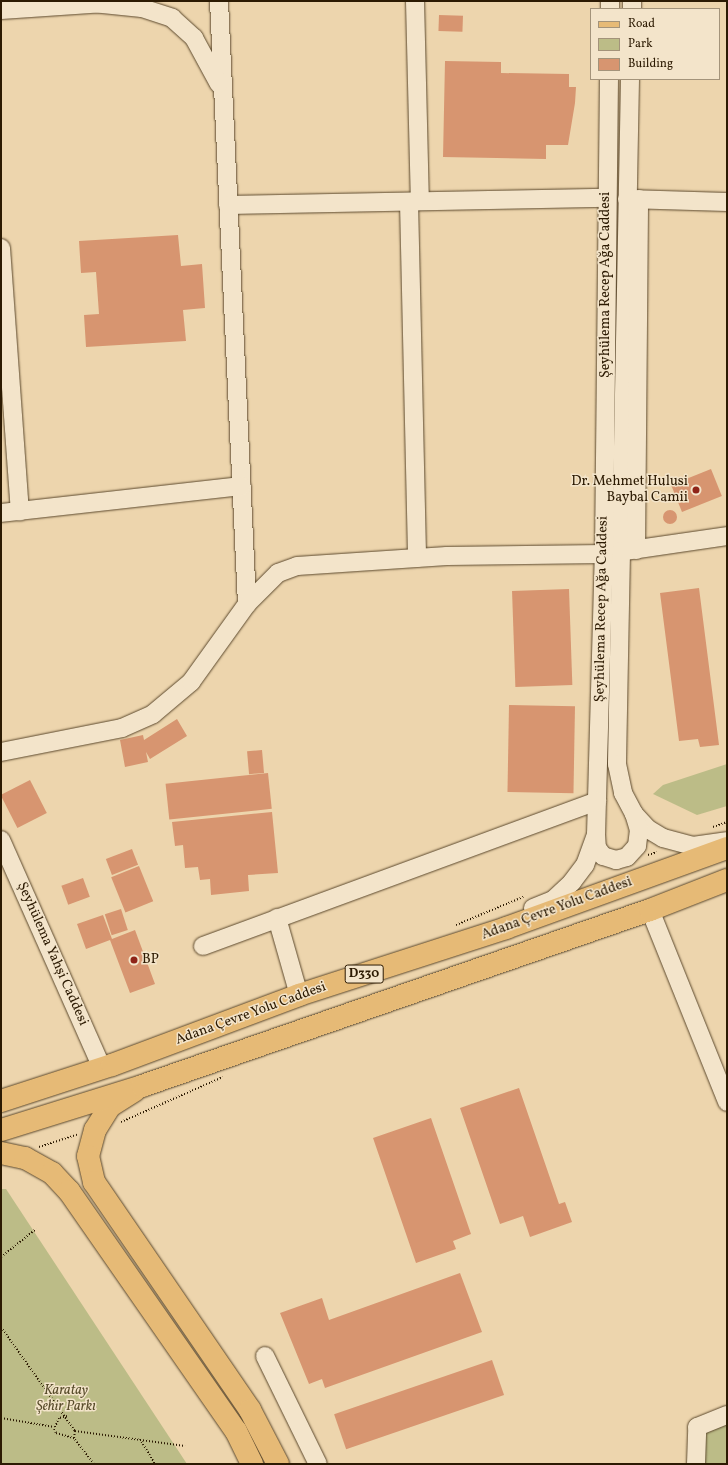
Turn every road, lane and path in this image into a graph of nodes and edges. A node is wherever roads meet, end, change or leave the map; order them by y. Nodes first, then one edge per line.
1 (136, 1) edge
2 (219, 1) edge
3 (415, 1) edge
4 (93, 2) edge
5 (1, 10) edge
6 (609, 80) edge
7 (630, 80) edge
8 (223, 94) junction
9 (607, 198) junction
10 (633, 199) junction
11 (415, 201) junction
12 (727, 202) edge
13 (228, 205) junction
14 (1, 248) edge
15 (241, 486) junction
16 (20, 511) junction
17 (1, 513) edge
18 (727, 536) edge
19 (620, 552) junction
20 (417, 558) junction
21 (246, 604) junction
22 (1, 752) edge
23 (597, 801) junction
24 (634, 814) junction
25 (596, 835) junction
26 (1, 840) edge
27 (727, 841) edge
28 (727, 848) edge
29 (727, 880) edge
30 (650, 910) junction
31 (277, 918) junction
32 (506, 928) junction
33 (203, 946) dead end
34 (299, 995) junction
35 (102, 1068) junction
36 (142, 1086) junction
37 (1, 1100) edge
38 (727, 1102) edge
39 (1, 1130) edge
40 (1, 1153) edge
41 (36, 1229) dead end
42 (1, 1257) edge
43 (1, 1326) edge
44 (265, 1356) dead end
45 (727, 1415) edge
46 (67, 1416) junction
47 (1, 1418) edge
48 (54, 1427) junction
49 (75, 1431) junction
50 (74, 1438) junction
51 (140, 1439) junction
52 (186, 1446) dead end
53 (94, 1464) edge
54 (154, 1464) edge
55 (252, 1464) edge
56 (278, 1464) edge
57 (318, 1464) edge
58 (696, 1464) edge

1 - 4 street
2 - 8 street
3 - 11 street
4 - 5 street
4 - 8 street
6 - 9 street, Şeyhülema Recep Ağa Caddesi
7 - 10 street, Şeyhülema Recep Ağa Caddesi
8 - 13 street
9 - 11 street
9 - 19 street, Şeyhülema Recep Ağa Caddesi
10 - 12 street
10 - 19 street, Şeyhülema Recep Ağa Caddesi
11 - 13 street
11 - 20 street
13 - 15 street
14 - 16 street
15 - 16 street
15 - 21 street
16 - 17 street
18 - 19 street
19 - 20 street
19 - 23 street, Şeyhülema Recep Ağa Caddesi
19 - 24 street, Şeyhülema Recep Ağa Caddesi
20 - 21 street
21 - 22 street
23 - 25 street, Şeyhülema Recep Ağa Caddesi
23 - 31 street
24 - 25 street
24 - 27 street, Şeyhülema Recep Ağa Caddesi
25 - 32 street, Şeyhülema Recep Ağa Caddesi
26 - 35 street, Şeyhülema Yahşi Caddesi
28 - 32 main road, Adana Çevre Yolu Caddesi / D330
29 - 30 main road, D330
30 - 36 main road, D330
30 - 38 street
31 - 33 street
31 - 34 street
32 - 34 main road, Adana Çevre Yolu Caddesi / D330
34 - 35 main road, Adana Çevre Yolu Caddesi / D330
35 - 37 main road, Adana Çevre Yolu Caddesi / D330
36 - 39 main road, D330
36 - 56 main road
40 - 55 main road
41 - 42 path
43 - 46 path
44 - 57 street
45 - 58 street
46 - 48 path
46 - 49 path
47 - 48 path
48 - 50 path
49 - 50 path
49 - 51 path
50 - 53 path
51 - 52 path
51 - 54 path

